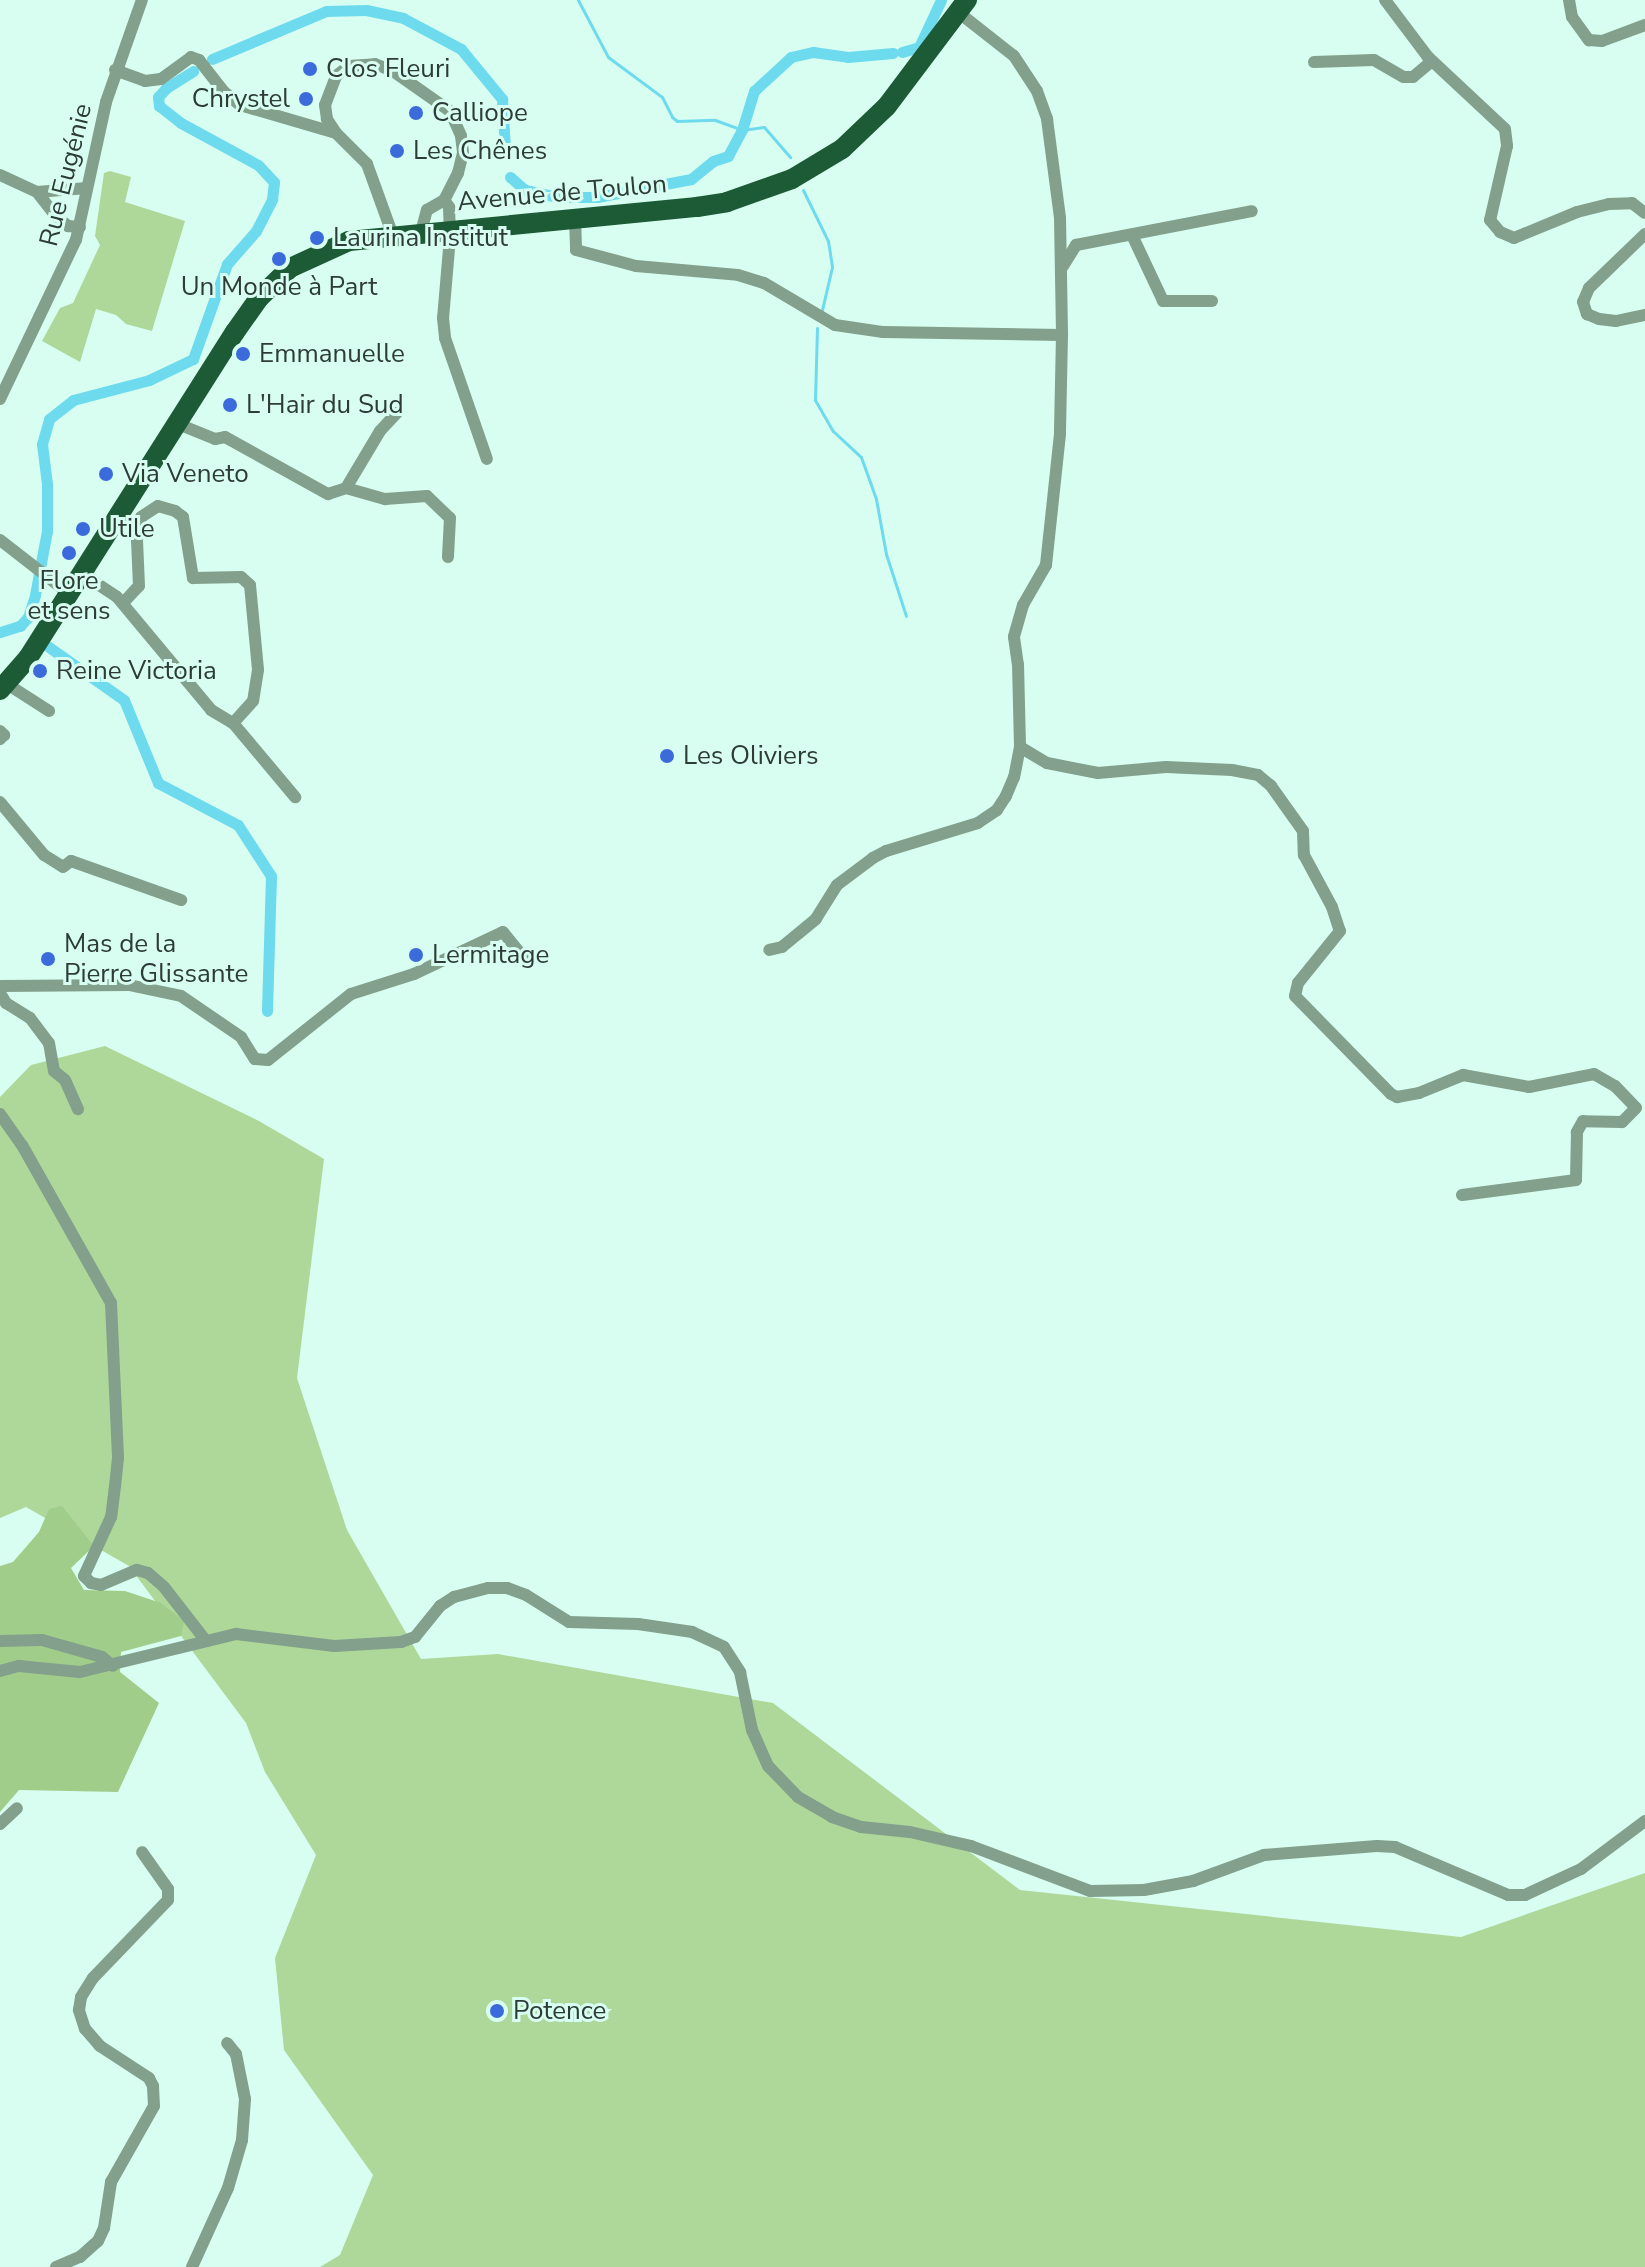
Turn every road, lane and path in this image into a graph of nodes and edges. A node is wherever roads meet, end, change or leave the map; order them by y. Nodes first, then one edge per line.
1 (142, 0) edge
2 (1385, 0) edge
3 (1569, 0) edge
4 (963, 6) edge
5 (1645, 25) edge
6 (1432, 61) junction
7 (1314, 62) dead end
8 (115, 70) junction
9 (336, 133) junction
10 (0, 175) edge
11 (87, 188) junction
12 (57, 191) junction
13 (37, 192) junction
14 (444, 200) junction
15 (51, 208) junction
16 (1252, 211) dead end
17 (1645, 213) edge
18 (575, 218) junction
19 (80, 227) junction
20 (449, 230) junction
21 (421, 232) junction
22 (1645, 234) edge
23 (1132, 235) junction
24 (393, 236) junction
25 (1063, 266) junction
26 (1212, 301) dead end
27 (1645, 315) edge
28 (1062, 335) junction
29 (0, 399) edge
30 (397, 413) dead end
31 (178, 424) junction
32 (487, 459) dead end
33 (346, 488) junction
34 (0, 540) edge
35 (448, 557) dead end
36 (81, 573) junction
37 (68, 593) junction
38 (123, 603) junction
39 (3, 681) edge
40 (49, 711) dead end
41 (233, 723) junction
42 (0, 731) edge
43 (0, 739) edge
44 (1020, 747) junction
45 (295, 797) dead end
46 (0, 802) edge
47 (181, 900) dead end
48 (769, 950) dead end
49 (526, 960) dead end
50 (0, 986) edge
51 (0, 993) edge
52 (78, 1109) dead end
53 (0, 1114) edge
54 (1462, 1195) dead end
55 (0, 1641) edge
56 (206, 1641) junction
57 (113, 1666) junction
58 (0, 1671) edge
59 (17, 1808) dead end
60 (1645, 1821) edge
61 (0, 1824) edge
62 (142, 1852) dead end
63 (227, 2043) dead end
64 (56, 2267) edge
65 (192, 2267) edge

1 - 8 street, Rue Eugénie
2 - 6 street
3 - 5 street
4 - 18 main road, Avenue de Toulon
4 - 25 street
6 - 7 street
6 - 17 street
8 - 9 street
8 - 11 street, Rue Eugénie
9 - 14 street
9 - 24 street
10 - 13 street
11 - 12 street
11 - 19 street, Rue Eugénie
12 - 13 street
12 - 15 street
13 - 15 street
14 - 20 street
14 - 21 street
15 - 19 street
16 - 23 street
18 - 20 main road, Avenue de Toulon
18 - 28 street
19 - 29 street, Rue Eugénie
20 - 21 main road, Avenue de Toulon
20 - 32 street
21 - 24 main road, Avenue de Toulon
22 - 27 street
23 - 25 street
23 - 26 street
24 - 31 main road, Avenue de Toulon
25 - 28 street
28 - 44 street
30 - 33 street
31 - 33 street
31 - 36 main road, Avenue de Toulon
33 - 35 street
34 - 37 street
36 - 37 main road, Avenue de Toulon
36 - 38 street
37 - 39 main road, Avenue de Toulon
38 - 41 street
38 - 41 street
39 - 40 street
41 - 45 street
42 - 43 street
44 - 48 street
44 - 54 street
46 - 47 street
49 - 50 street
51 - 52 street
53 - 56 street
55 - 57 street
56 - 57 street
56 - 60 street
57 - 58 street
59 - 61 street
62 - 64 street
63 - 65 street

